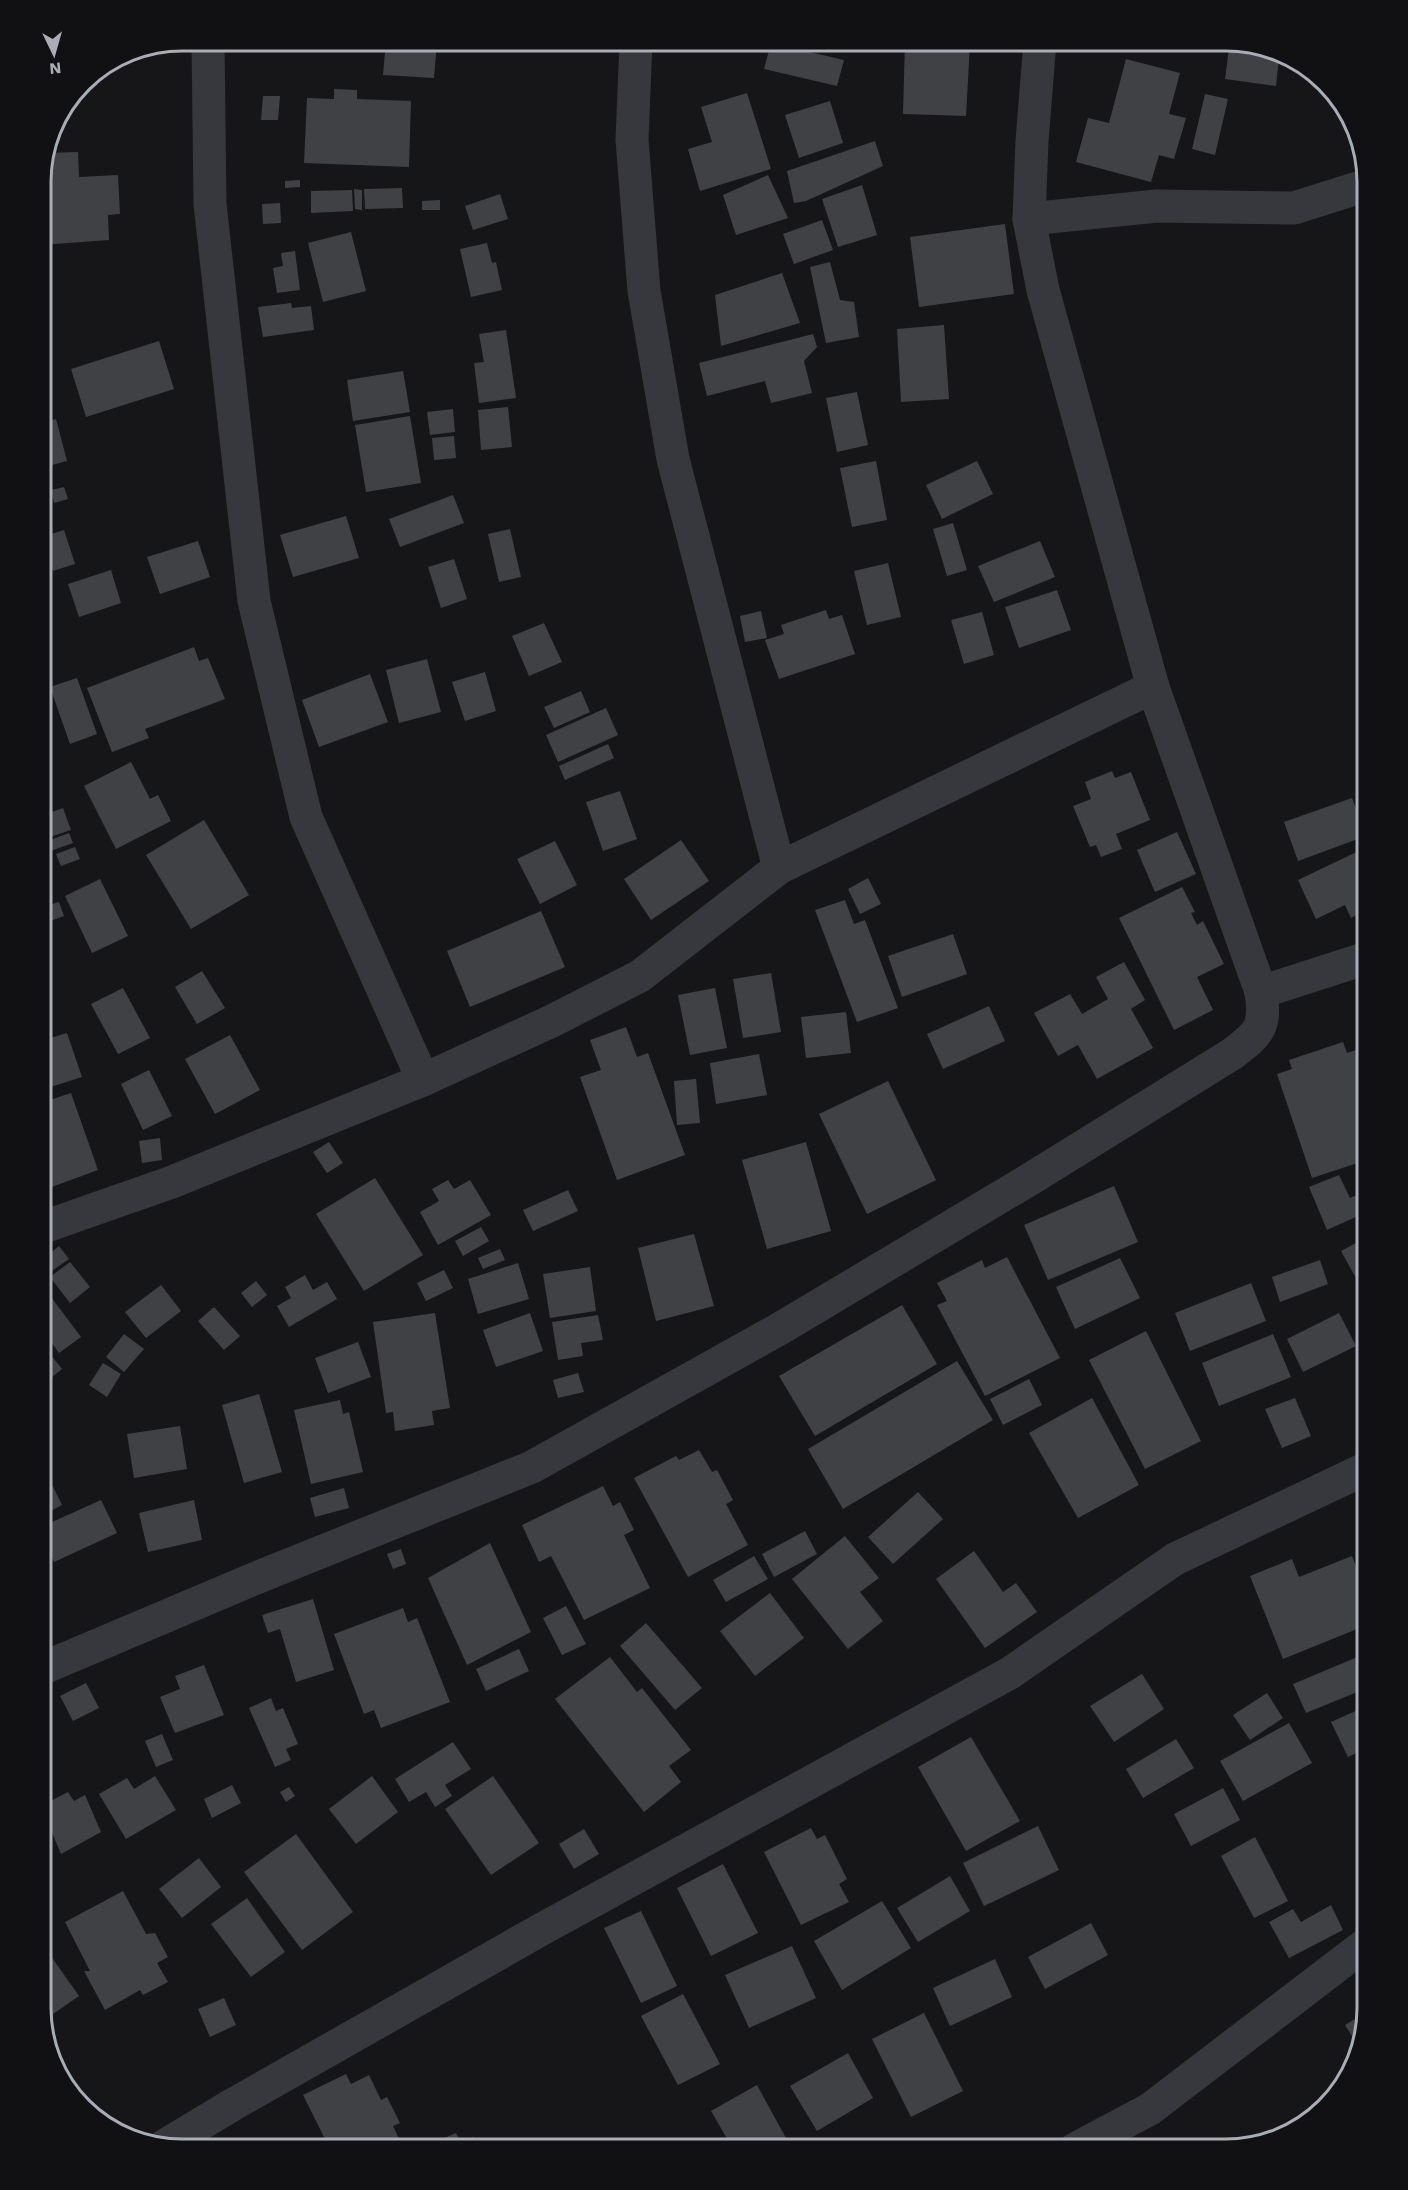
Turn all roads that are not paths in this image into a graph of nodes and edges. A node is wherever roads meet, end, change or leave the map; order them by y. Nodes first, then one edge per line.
1 (207, 51) edge
2 (636, 51) edge
3 (1039, 51) edge
4 (1357, 188) edge
5 (1029, 219) junction
6 (1153, 687) junction
7 (779, 868) junction
8 (1357, 961) edge
9 (1261, 992) junction
10 (423, 1080) junction
11 (51, 1224) edge
12 (1357, 1473) edge
13 (51, 1664) edge
14 (1357, 1951) edge
15 (176, 2139) edge
16 (1095, 2139) edge

1 - 10 street
2 - 7 street
3 - 5 street
4 - 5 street
5 - 6 street
6 - 7 street
6 - 9 street
7 - 10 street
8 - 9 street
9 - 13 street
10 - 11 street
12 - 15 street
14 - 16 street

